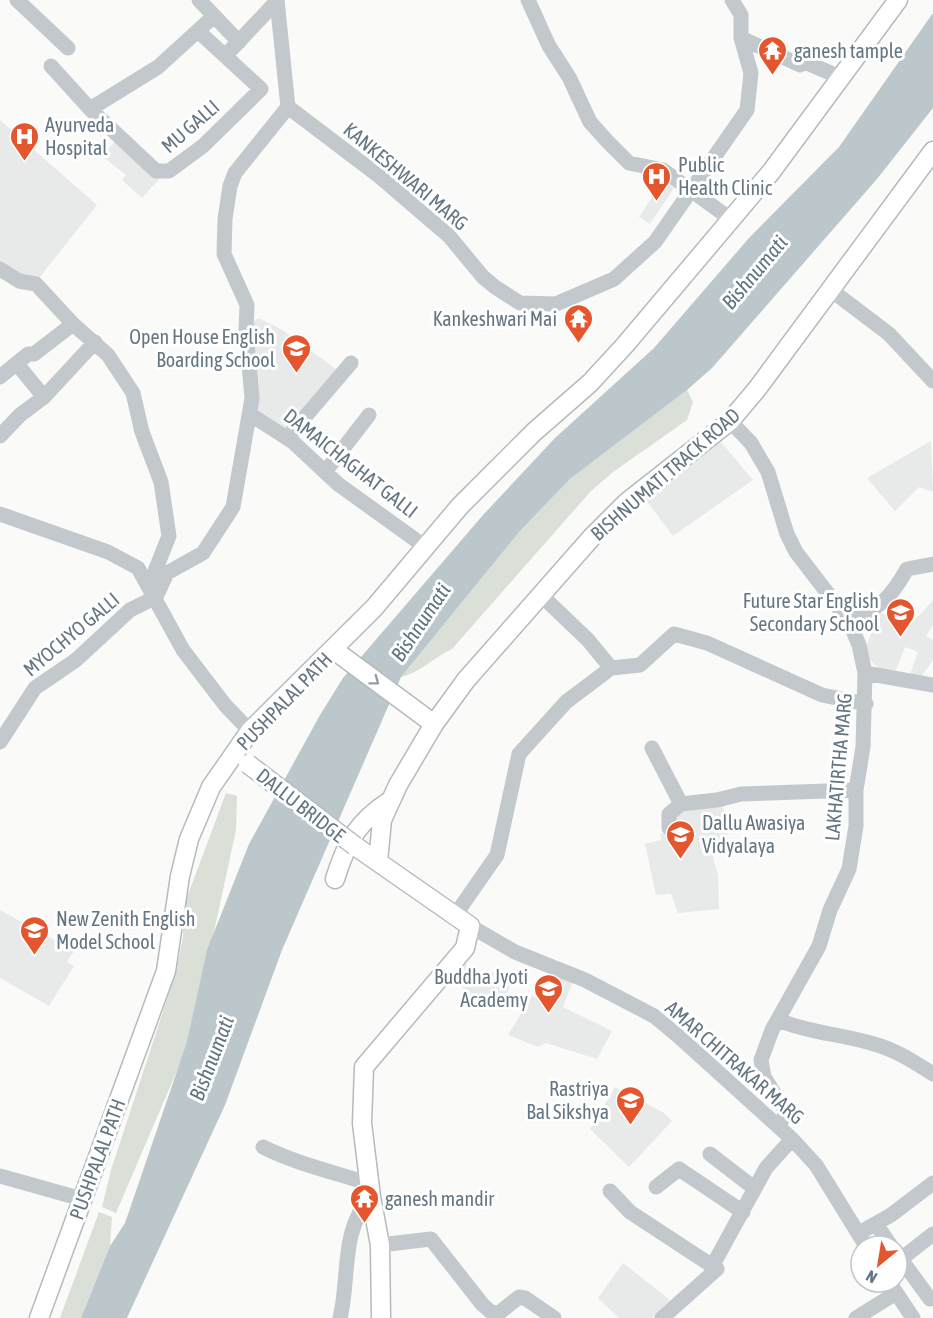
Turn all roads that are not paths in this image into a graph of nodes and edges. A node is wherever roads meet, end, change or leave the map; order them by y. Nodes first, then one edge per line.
1 (17, 0) edge
2 (199, 0) edge
3 (528, 0) edge
4 (732, 0) edge
5 (898, 0) edge
6 (277, 1) edge
7 (214, 16) junction
8 (198, 31) junction
9 (741, 38) junction
10 (239, 42) junction
11 (68, 48) dead end
12 (226, 55) junction
13 (51, 66) dead end
14 (842, 78) junction
15 (288, 107) junction
16 (90, 108) junction
17 (933, 151) edge
18 (690, 190) junction
19 (732, 220) junction
20 (0, 269) edge
21 (831, 290) junction
22 (73, 324) junction
23 (95, 342) junction
24 (351, 363) dead end
25 (17, 364) junction
26 (0, 377) edge
27 (933, 381) edge
28 (44, 397) junction
29 (251, 415) junction
30 (369, 415) dead end
31 (730, 421) junction
32 (0, 436) edge
33 (287, 438) junction
34 (325, 472) junction
35 (0, 514) edge
36 (424, 546) junction
37 (933, 564) edge
38 (541, 595) junction
39 (156, 597) junction
40 (849, 621) junction
41 (338, 653) junction
42 (611, 668) junction
43 (865, 673) junction
44 (933, 685) edge
45 (866, 704) junction
46 (435, 724) junction
47 (250, 731) junction
48 (0, 742) edge
49 (652, 748) dead end
50 (233, 753) junction
51 (856, 790) junction
52 (391, 800) junction
53 (681, 804) junction
54 (669, 828) dead end
55 (378, 862) junction
56 (335, 879) dead end
57 (470, 926) junction
58 (778, 1020) junction
59 (933, 1074) edge
60 (764, 1077) junction
61 (747, 1098) junction
62 (778, 1125) junction
63 (792, 1140) junction
64 (263, 1148) dead end
65 (710, 1154) dead end
66 (0, 1176) edge
67 (933, 1183) edge
68 (656, 1187) dead end
69 (754, 1188) junction
70 (371, 1191) junction
71 (610, 1191) dead end
72 (82, 1199) junction
73 (743, 1212) junction
74 (876, 1224) junction
75 (859, 1234) edge
76 (868, 1234) edge
77 (883, 1234) edge
78 (933, 1234) edge
79 (380, 1245) junction
80 (909, 1246) edge
81 (717, 1269) junction
82 (909, 1271) edge
83 (885, 1294) edge
84 (896, 1294) edge
85 (930, 1299) dead end
86 (39, 1318) edge
87 (340, 1318) edge
88 (381, 1318) edge
89 (554, 1318) edge
90 (662, 1318) edge
91 (856, 1318) edge
92 (914, 1318) edge

1 - 11 street
2 - 7 street
3 - 18 street
4 - 9 street, KANKESHWARI MARG
5 - 14 main road
6 - 10 street
6 - 15 street
7 - 8 street
7 - 10 street
8 - 12 street
8 - 16 street
9 - 14 street
9 - 18 street, KANKESHWARI MARG
10 - 12 street
12 - 16 street, MU GALLI
13 - 16 street, MU GALLI
14 - 19 main road
15 - 18 street, KANKESHWARI MARG
15 - 29 street
17 - 21 main road, BISHNUMATI TRACK ROAD
18 - 19 street
19 - 36 main road, PUSHPALAL PATH
20 - 22 street
21 - 27 street
21 - 31 main road, BISHNUMATI TRACK ROAD
22 - 23 street
22 - 25 street
23 - 28 street
23 - 39 street
24 - 33 street
25 - 26 street
25 - 28 street
28 - 32 street
29 - 33 street, DAMAICHAGHAT GALLI
29 - 39 street
30 - 34 street
31 - 38 main road, BISHNUMATI TRACK ROAD
31 - 40 street, LAKHATIRTHA MARG
33 - 34 street, DAMAICHAGHAT GALLI
34 - 36 street, DAMAICHAGHAT GALLI
35 - 39 street
36 - 41 main road, PUSHPALAL PATH
37 - 40 street
38 - 42 street
38 - 46 main road, BISHNUMATI TRACK ROAD
39 - 47 street
39 - 48 street, MYOCHYO GALLI
40 - 43 street, LAKHATIRTHA MARG
41 -> 46 main road
41 - 47 main road, PUSHPALAL PATH
42 - 45 street
42 - 57 street
43 - 44 street
43 - 45 street, LAKHATIRTHA MARG
45 - 51 street, LAKHATIRTHA MARG
46 - 52 main road, BISHNUMATI TRACK ROAD
47 - 50 main road, PUSHPALAL PATH
49 - 53 street
50 - 55 main road, DALLU BRIDGE, bridge
50 - 72 main road, PUSHPALAL PATH
51 - 53 street
51 - 58 street, LAKHATIRTHA MARG
52 - 55 main road, BISHNUMATI TRACK ROAD
52 - 56 main road
53 - 54 street
55 - 57 main road, DALLU BRIDGE
57 - 61 street, AMAR CHITRAKAR MARG
57 - 70 main road
58 - 59 street
58 - 60 street, LAKHATIRTHA MARG
60 - 61 street
60 - 62 street
61 - 62 street, AMAR CHITRAKAR MARG
62 - 63 street, AMAR CHITRAKAR MARG
63 - 69 street
63 - 75 street, AMAR CHITRAKAR MARG
64 - 70 street
65 - 69 street
66 - 72 street
67 - 74 street
68 - 73 street
69 - 73 street
70 - 79 main road
70 - 87 street
71 - 81 street
72 - 86 main road, PUSHPALAL PATH
73 - 81 street
74 - 76 street
74 - 77 street
78 - 80 street
79 - 88 main road
79 - 89 street
81 - 90 street
82 - 85 street
83 - 91 street
84 - 92 street

